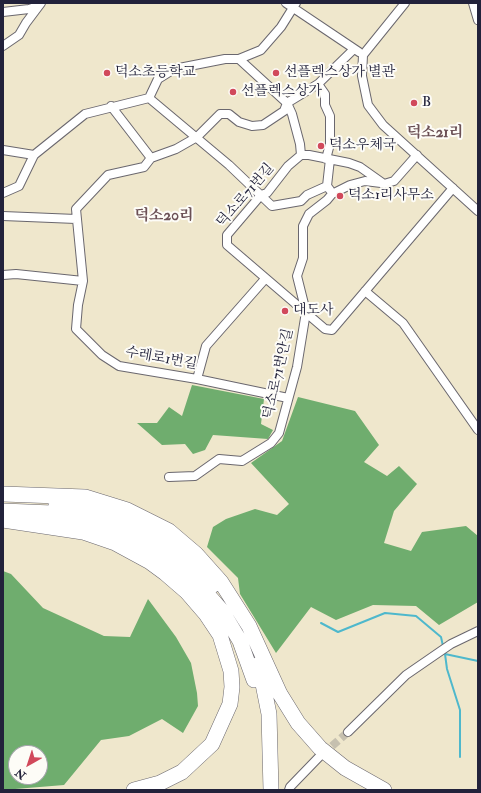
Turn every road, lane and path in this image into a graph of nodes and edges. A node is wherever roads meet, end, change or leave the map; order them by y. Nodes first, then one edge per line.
1 (405, 3) edge
2 (473, 3) edge
3 (40, 4) edge
4 (291, 5) edge
5 (3, 12) edge
6 (478, 20) edge
7 (3, 46) edge
8 (354, 49) junction
9 (363, 55) junction
10 (239, 59) junction
11 (318, 84) junction
12 (149, 98) junction
13 (287, 103) junction
14 (110, 106) junction
15 (197, 137) junction
16 (3, 150) edge
17 (34, 155) junction
18 (301, 155) junction
19 (417, 156) junction
20 (151, 158) junction
21 (328, 159) junction
22 (384, 184) junction
23 (327, 186) junction
24 (453, 188) junction
25 (3, 193) edge
26 (332, 194) junction
27 (261, 195) junction
28 (478, 211) edge
29 (3, 216) edge
30 (76, 219) junction
31 (3, 275) edge
32 (265, 279) junction
33 (83, 281) junction
34 (365, 291) junction
35 (306, 312) junction
36 (196, 379) junction
37 (288, 398) junction
38 (478, 430) edge
39 (169, 477) dead end
40 (3, 494) edge
41 (3, 498) edge
42 (3, 511) edge
43 (3, 520) edge
44 (478, 631) edge
45 (348, 732) tunnel mouth
46 (319, 757) tunnel mouth
47 (134, 790) edge
48 (262, 790) edge
49 (271, 790) edge
50 (289, 790) edge
51 (384, 790) edge

1 - 9 street
2 - 6 street
3 - 5 street
3 - 7 street
4 - 8 street
4 - 10 street
8 - 9 street
8 - 11 street, 수레로1번길
9 - 19 street
10 - 12 street
10 - 13 street
11 - 13 street, 수레로1번길
11 - 21 street
12 - 14 street
12 - 15 street
13 - 15 street, 수레로1번길
13 - 18 street
14 - 17 street
14 - 20 street
15 - 20 street, 수레로1번길
15 - 27 street
16 - 17 street
17 - 25 street
18 - 21 street
18 - 27 street, 덕소로71번길
19 - 22 street
19 - 24 street
20 - 30 street, 수레로1번길
21 - 22 street
21 - 23 street
22 - 26 street, 덕소로71번안길
23 - 26 street
23 - 27 street
24 - 28 street
24 - 34 street
26 - 35 street, 덕소로71번안길
27 - 32 street, 덕소로71번길
29 - 30 street
30 - 33 street, 수레로1번길
31 - 33 street
32 - 35 street
32 - 36 street
33 - 36 street, 수레로1번길
34 - 35 street
34 - 38 street
35 - 37 street, 덕소로71번안길
36 - 37 street, 수레로1번길
37 - 39 street, 덕소로71번안길
40 - 51 highway
41 - 49 highway
42 - 48 highway
43 - 47 highway
44 - 45 street
46 - 50 street

